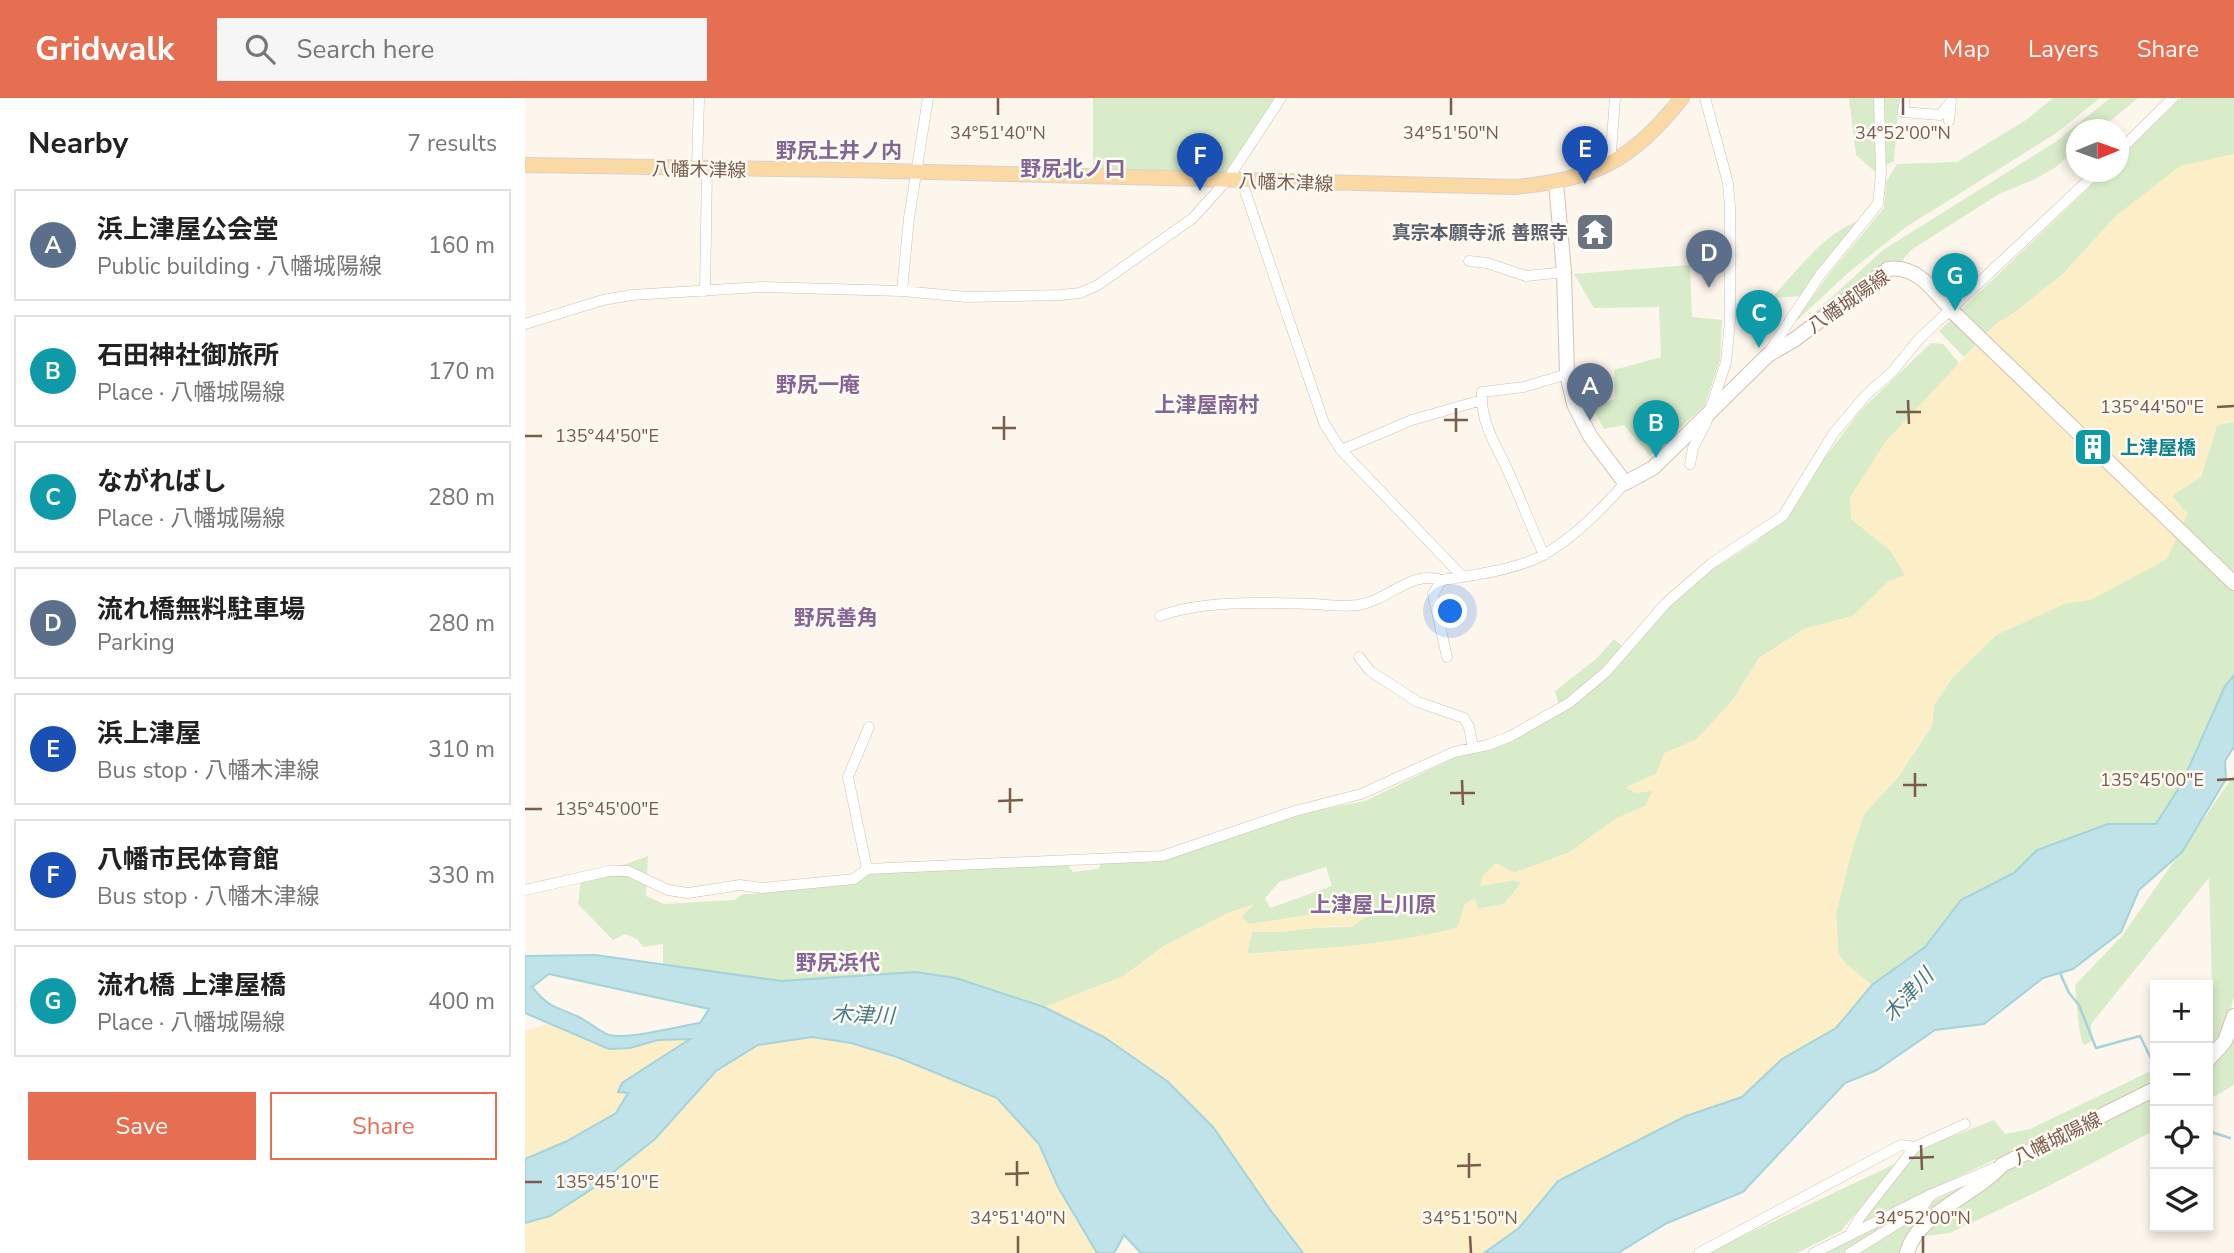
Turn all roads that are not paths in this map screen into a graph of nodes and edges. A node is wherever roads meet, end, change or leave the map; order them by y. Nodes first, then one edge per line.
1 (699, 98) edge
2 (929, 98) edge
3 (1280, 98) edge
4 (1615, 98) edge
5 (1682, 98) edge
6 (1705, 98) edge
7 (1879, 98) edge
8 (1905, 98) edge
9 (2173, 98) edge
10 (1951, 100) edge
11 (1949, 121) dead end
12 (2129, 141) edge
13 (525, 165) edge
14 (1610, 165) junction
15 (702, 169) junction
16 (916, 173) junction
17 (1227, 180) junction
18 (1242, 182) junction
19 (2087, 182) edge
20 (1556, 183) junction
21 (1469, 261) dead end
22 (1564, 272) junction
23 (705, 291) junction
24 (902, 291) junction
25 (1953, 311) junction
26 (525, 324) edge
27 (1768, 355) junction
28 (1567, 374) junction
29 (1482, 400) junction
30 (1711, 408) junction
31 (1341, 450) junction
32 (1690, 464) dead end
33 (1625, 483) junction
34 (1543, 555) junction
35 (1463, 577) junction
36 (1442, 580) junction
37 (2234, 583) edge
38 (1160, 616) dead end
39 (1359, 657) dead end
40 (1447, 657) dead end
41 (869, 727) dead end
42 (1473, 748) junction
43 (867, 869) junction
44 (525, 890) edge
45 (2234, 1016) edge
46 (2213, 1054) edge
47 (2150, 1091) edge
48 (1965, 1125) dead end
49 (1915, 1147) junction
50 (2002, 1165) junction
51 (1931, 1194) junction
52 (1849, 1236) junction
53 (1699, 1253) edge
54 (1814, 1253) edge
55 (1850, 1253) edge
56 (1907, 1253) edge

1 - 15 street
2 - 16 street
3 - 17 street
4 - 14 street
5 - 14 main road, 八幡木津線
6 - 30 street
7 - 27 street
8 - 10 street
9 - 12 street
10 - 11 street
13 - 15 main road, 八幡木津線
14 - 20 main road, 八幡木津線
15 - 16 main road, 八幡木津線
15 - 23 street
16 - 17 main road, 八幡木津線
16 - 24 street
17 - 18 main road, 八幡木津線
17 - 24 street
18 - 20 main road, 八幡木津線
18 - 31 street
19 - 25 street
20 - 22 main road
21 - 22 street
22 - 28 main road
23 - 24 street
23 - 26 street
25 - 27 main road, 八幡城陽線
25 - 37 main road, 八幡城陽線
25 - 42 street
27 - 30 main road, 八幡城陽線
28 - 29 street
28 - 33 main road
29 - 31 street
29 - 34 street
30 - 32 street
30 - 33 main road, 八幡城陽線
31 - 35 street
33 - 34 street
34 - 35 street
35 - 36 street
36 - 38 street
36 - 40 street
39 - 42 street
41 - 43 street
42 - 43 street
43 - 44 street
45 - 46 main road
47 - 50 main road, 八幡城陽線
48 - 49 street
49 - 52 street
49 - 53 street
50 - 51 street
50 - 56 main road, 八幡城陽線
51 - 52 street
51 - 55 street
52 - 54 street

